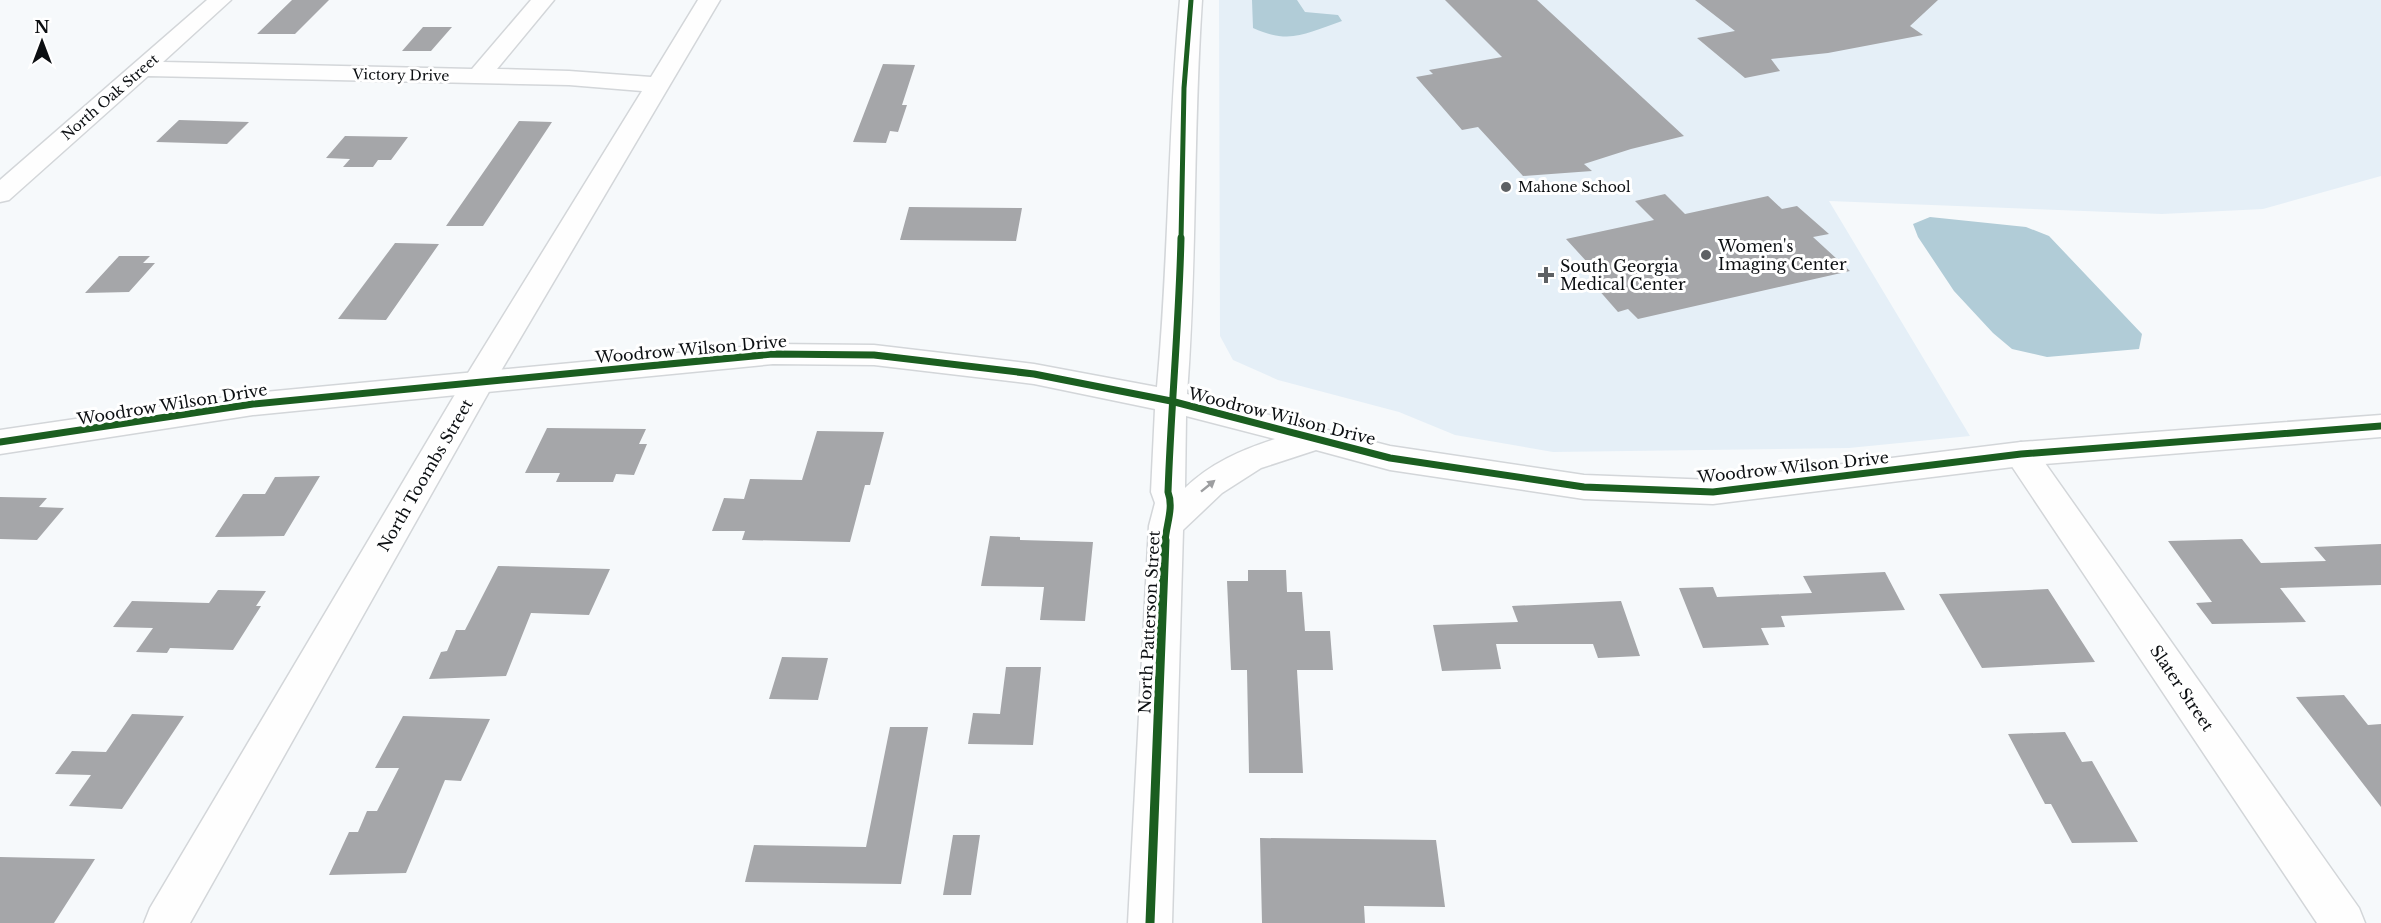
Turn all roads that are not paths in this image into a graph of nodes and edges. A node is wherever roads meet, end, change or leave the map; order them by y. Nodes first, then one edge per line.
1 (220, 0) edge
2 (543, 0) edge
3 (709, 0) edge
4 (1191, 0) edge
5 (142, 69) junction
6 (479, 76) junction
7 (659, 85) junction
8 (0, 194) edge
9 (479, 381) junction
10 (1171, 401) junction
11 (2381, 426) edge
12 (1316, 438) junction
13 (0, 442) edge
14 (2021, 454) junction
15 (1166, 526) junction
16 (166, 923) edge
17 (1150, 923) edge
18 (2343, 923) edge

1 - 5 main road, North Oak Street
2 - 6 main road
3 - 7 main road, North Toombs Street
4 - 10 main road, North Patterson Street
5 - 6 main road, Victory Drive
5 - 8 main road, North Oak Street
6 - 7 main road, Victory Drive
7 - 9 main road, North Toombs Street
9 - 10 main road, Woodrow Wilson Drive
9 - 13 main road, Woodrow Wilson Drive
9 - 16 main road, North Toombs Street
10 - 12 main road, Woodrow Wilson Drive
10 - 15 main road, North Patterson Street
11 - 14 main road, Woodrow Wilson Drive
12 - 14 main road, Woodrow Wilson Drive
15 -> 12 main road
14 - 18 main road, Slater Street
15 - 17 main road, North Patterson Street

